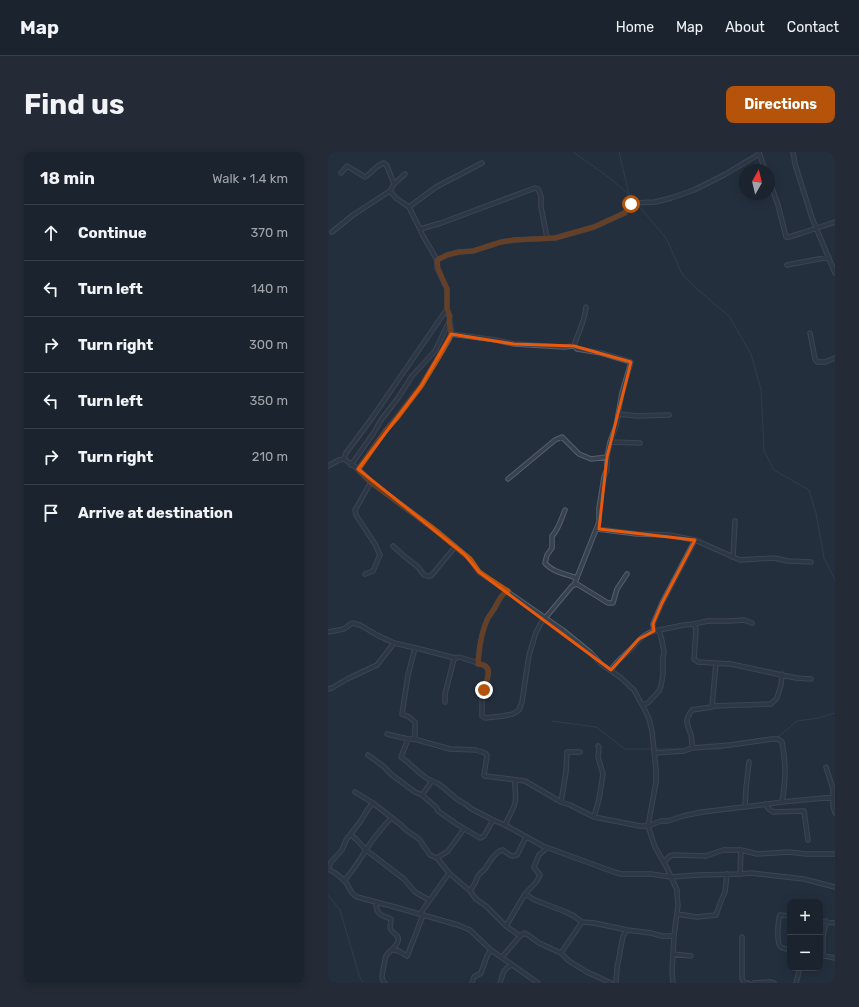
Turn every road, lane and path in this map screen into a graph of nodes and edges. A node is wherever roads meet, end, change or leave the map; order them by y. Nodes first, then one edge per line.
1 (793, 152) edge
2 (759, 153) edge
3 (482, 163) dead end
4 (763, 164) edge
5 (341, 172) dead end
6 (405, 174) dead end
7 (394, 184) junction
8 (390, 191) junction
9 (775, 197) edge
10 (409, 207) junction
11 (835, 222) edge
12 (817, 227) junction
13 (420, 229) junction
14 (332, 232) dead end
15 (547, 238) junction
16 (829, 257) junction
17 (437, 260) junction
18 (787, 265) dead end
19 (835, 273) edge
20 (586, 307) dead end
21 (447, 309) junction
22 (449, 322) junction
23 (810, 333) dead end
24 (451, 334) junction
25 (574, 346) junction
26 (835, 358) edge
27 (618, 414) junction
28 (669, 415) dead end
29 (610, 442) junction
30 (640, 443) dead end
31 (607, 457) junction
32 (344, 459) junction
33 (351, 465) junction
34 (328, 466) edge
35 (358, 470) junction
36 (508, 479) dead end
37 (370, 482) junction
38 (564, 510) dead end
39 (735, 521) dead end
40 (597, 529) junction
41 (695, 540) junction
42 (393, 546) dead end
43 (455, 547) junction
44 (733, 557) junction
45 (810, 562) dead end
46 (365, 574) dead end
47 (627, 574) dead end
48 (576, 578) junction
49 (574, 584) junction
50 (508, 591) junction
51 (546, 618) junction
52 (752, 623) dead end
53 (694, 624) junction
54 (659, 630) junction
55 (654, 631) junction
56 (328, 632) edge
57 (394, 643) junction
58 (415, 648) junction
59 (455, 658) junction
60 (716, 663) junction
61 (478, 664) junction
62 (611, 670) junction
63 (782, 674) junction
64 (811, 678) dead end
65 (328, 689) edge
66 (445, 702) dead end
67 (642, 705) junction
68 (712, 706) junction
69 (388, 734) dead end
70 (408, 739) junction
71 (415, 739) junction
72 (598, 746) dead end
73 (692, 748) junction
74 (580, 752) dead end
75 (654, 753) junction
76 (368, 755) dead end
77 (749, 762) dead end
78 (826, 767) dead end
79 (515, 780) junction
80 (432, 781) junction
81 (356, 792) dead end
82 (422, 795) junction
83 (834, 797) edge
84 (561, 802) junction
85 (782, 802) junction
86 (373, 803) junction
87 (766, 804) junction
88 (745, 807) junction
89 (835, 813) edge
90 (594, 817) junction
91 (391, 818) junction
92 (494, 820) junction
93 (505, 825) junction
94 (648, 826) junction
95 (464, 829) junction
96 (351, 835) junction
97 (526, 837) junction
98 (808, 840) dead end
99 (547, 848) junction
100 (366, 850) junction
101 (741, 850) junction
102 (835, 854) edge
103 (437, 858) junction
104 (664, 862) junction
105 (328, 869) edge
106 (449, 873) junction
107 (727, 874) junction
108 (740, 874) junction
109 (671, 877) junction
110 (344, 881) junction
111 (835, 887) edge
112 (470, 890) junction
113 (525, 894) junction
114 (430, 900) junction
115 (376, 902) junction
116 (421, 914) junction
117 (677, 914) junction
118 (787, 916) edge
119 (826, 921) joint
120 (582, 922) junction
121 (835, 923) edge
122 (506, 926) junction
123 (627, 930) junction
124 (520, 936) junction
125 (674, 936) junction
126 (742, 937) dead end
127 (823, 937) edge
128 (787, 949) edge
129 (393, 950) junction
130 (491, 950) junction
131 (561, 953) junction
132 (673, 954) junction
133 (823, 955) edge
134 (691, 956) dead end
135 (502, 957) junction
136 (835, 958) edge
137 (512, 965) junction
138 (799, 971) edge
139 (385, 983) edge
140 (472, 983) edge
141 (500, 983) edge
142 (538, 983) edge
143 (611, 983) edge
144 (616, 983) edge
145 (673, 983) edge
146 (748, 983) edge
147 (754, 983) edge
148 (774, 983) edge
149 (796, 983) edge

1 - 12 street
2 - 4 street
2 - 15 street
3 - 10 street
5 - 7 street
6 - 7 street
7 - 8 street
8 - 10 street
8 - 14 street
9 - 12 street
10 - 13 street
11 - 12 street
12 - 16 street
13 - 15 street
13 - 17 street
15 - 17 street
16 - 18 street
16 - 19 street
17 - 21 street
20 - 25 street
21 - 22 street
21 - 32 street
22 - 24 street
22 - 33 street
23 - 26 street
24 - 25 street
24 - 35 street
25 - 27 street
27 - 28 street
27 - 29 street
29 - 30 street
29 - 31 street
31 - 36 street
31 - 40 street
32 - 33 street
32 - 34 street
33 - 35 street
35 - 37 street
37 - 43 street
37 - 46 street
38 - 48 street
39 - 44 street
40 - 41 street
40 - 48 street
41 - 44 street
41 - 55 street
42 - 43 street
43 - 50 street
44 - 45 street
47 - 49 street
48 - 49 street
49 - 51 street
50 - 51 street
50 - 61 street
51 - 61 street
51 - 62 street
52 - 53 street
53 - 54 street
53 - 60 street
54 - 55 street
54 - 67 street
55 - 62 street
56 - 57 street
57 - 58 street
57 - 65 street
58 - 59 street
58 - 71 street
59 - 61 street
59 - 66 street
60 - 63 street
60 - 68 street
62 - 67 street
63 - 64 street
63 - 68 street
67 - 75 street
68 - 73 street
69 - 70 street
70 - 71 street
70 - 80 street
71 - 79 street
72 - 90 street
73 - 75 street
73 - 85 street
74 - 84 street
75 - 94 street
76 - 82 street
77 - 88 street
78 - 83 street
79 - 84 street
79 - 93 street
80 - 82 street
80 - 92 street
81 - 86 street
82 - 95 street
83 - 85 street
83 - 89 street
84 - 90 street
85 - 87 street
86 - 91 street
86 - 96 street
87 - 88 street
87 - 98 street
88 - 94 street
90 - 94 street
91 - 100 street
91 - 103 street
92 - 93 street
92 - 95 street
93 - 97 street
94 - 104 street
95 - 103 street
96 - 100 street
96 - 105 street
97 - 99 street
97 - 112 street
99 - 109 street
99 - 113 street
100 - 110 street
100 - 114 street
101 - 102 street
101 - 104 street
101 - 108 street
103 - 106 street
104 - 109 street
105 - 110 street
106 - 112 street
106 - 114 street
107 - 108 street
107 - 109 street
107 - 117 street
108 - 111 street
109 - 117 street
110 - 115 street
112 - 122 street
113 - 120 street
113 - 122 street
114 - 116 street
115 - 116 street
115 - 129 street
116 - 129 street
116 - 130 street
117 - 125 street
118 - 128 street
119 - 121 street
119 - 127 street
120 - 123 street
120 - 131 street
122 - 124 street
123 - 125 street
123 - 144 street
124 - 131 street
124 - 135 street
125 - 132 street
126 - 146 street
129 - 139 street
130 - 135 street
130 - 140 street
131 - 143 street
132 - 134 street
132 - 145 street
133 - 136 street
135 - 137 street
137 - 141 street
137 - 142 street
138 - 149 street
147 - 148 street

